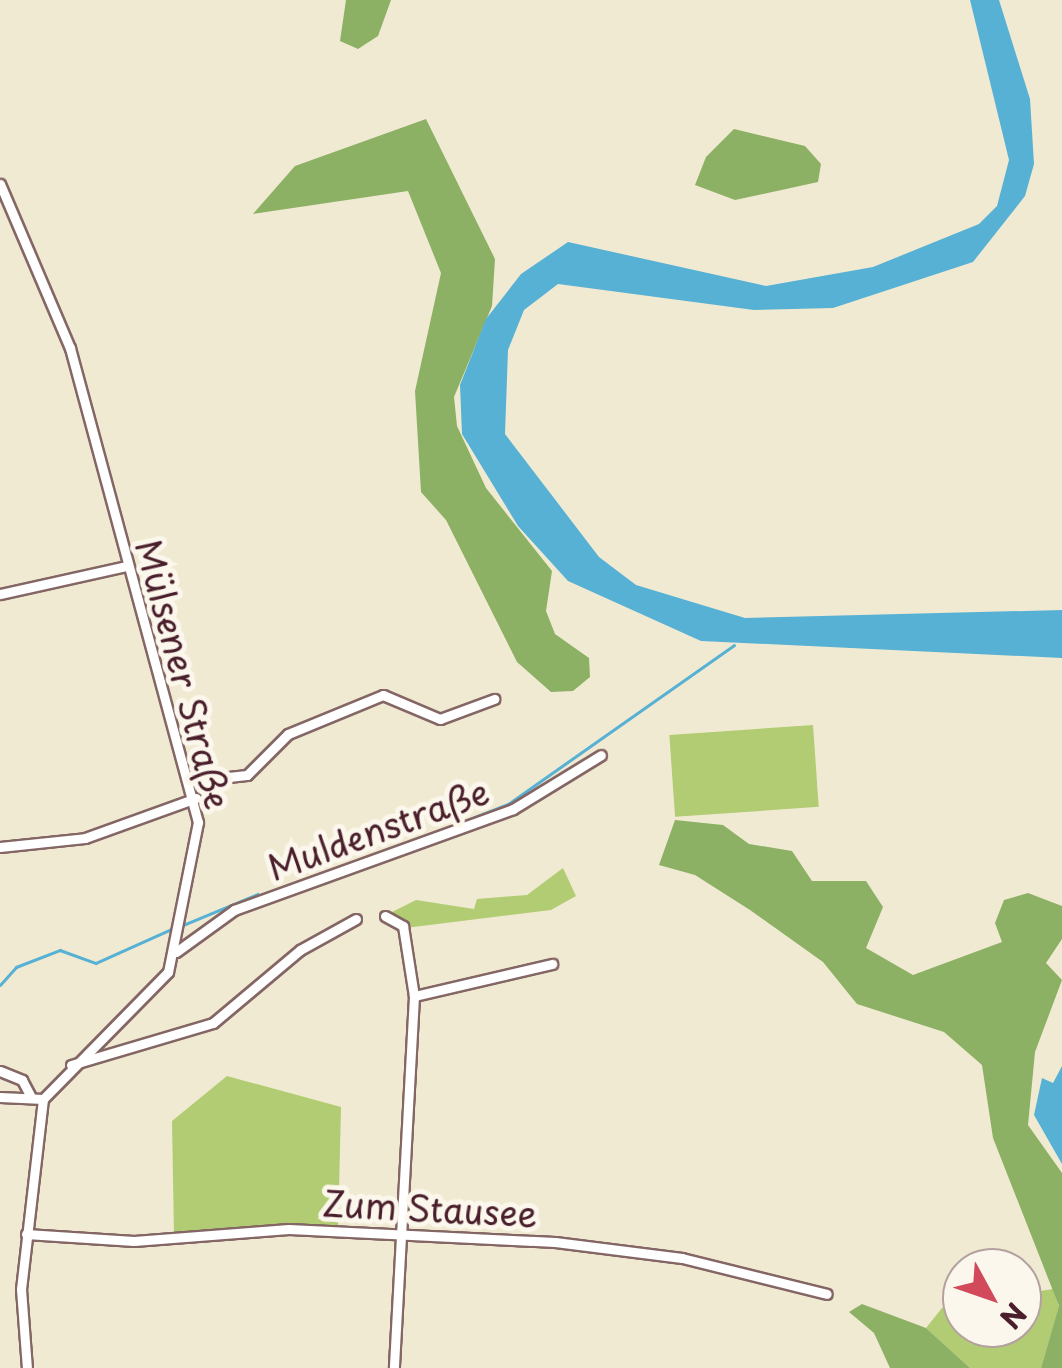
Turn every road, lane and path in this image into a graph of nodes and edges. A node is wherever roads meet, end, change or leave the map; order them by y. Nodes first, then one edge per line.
1 (0, 184) edge
2 (126, 566) junction
3 (0, 594) edge
4 (494, 699) dead end
5 (601, 755) dead end
6 (192, 782) junction
7 (196, 798) junction
8 (0, 847) edge
9 (385, 916) dead end
10 (356, 919) dead end
11 (175, 954) junction
12 (552, 964) dead end
13 (414, 996) junction
14 (71, 1065) junction
15 (0, 1072) edge
16 (31, 1096) junction
17 (0, 1097) edge
18 (44, 1099) junction
19 (26, 1234) junction
20 (400, 1234) junction
21 (827, 1294) dead end
22 (27, 1368) edge
23 (394, 1368) edge

1 - 2 street, Mülsener Straße
2 - 3 street
2 - 6 street, Mülsener Straße
4 - 6 street
5 - 11 street, Muldenstraße
6 - 7 street, Mülsener Straße
7 - 8 street
7 - 11 street, Mülsener Straße
9 - 13 street
10 - 14 street
11 - 14 street, Mülsener Straße
12 - 13 street
13 - 20 street
14 - 18 street, Mülsener Straße
15 - 16 street
16 - 17 street
16 - 18 street
18 - 19 street
19 - 20 street, Zum Stausee
19 - 22 street
20 - 21 street, Zum Stausee
20 - 23 street

